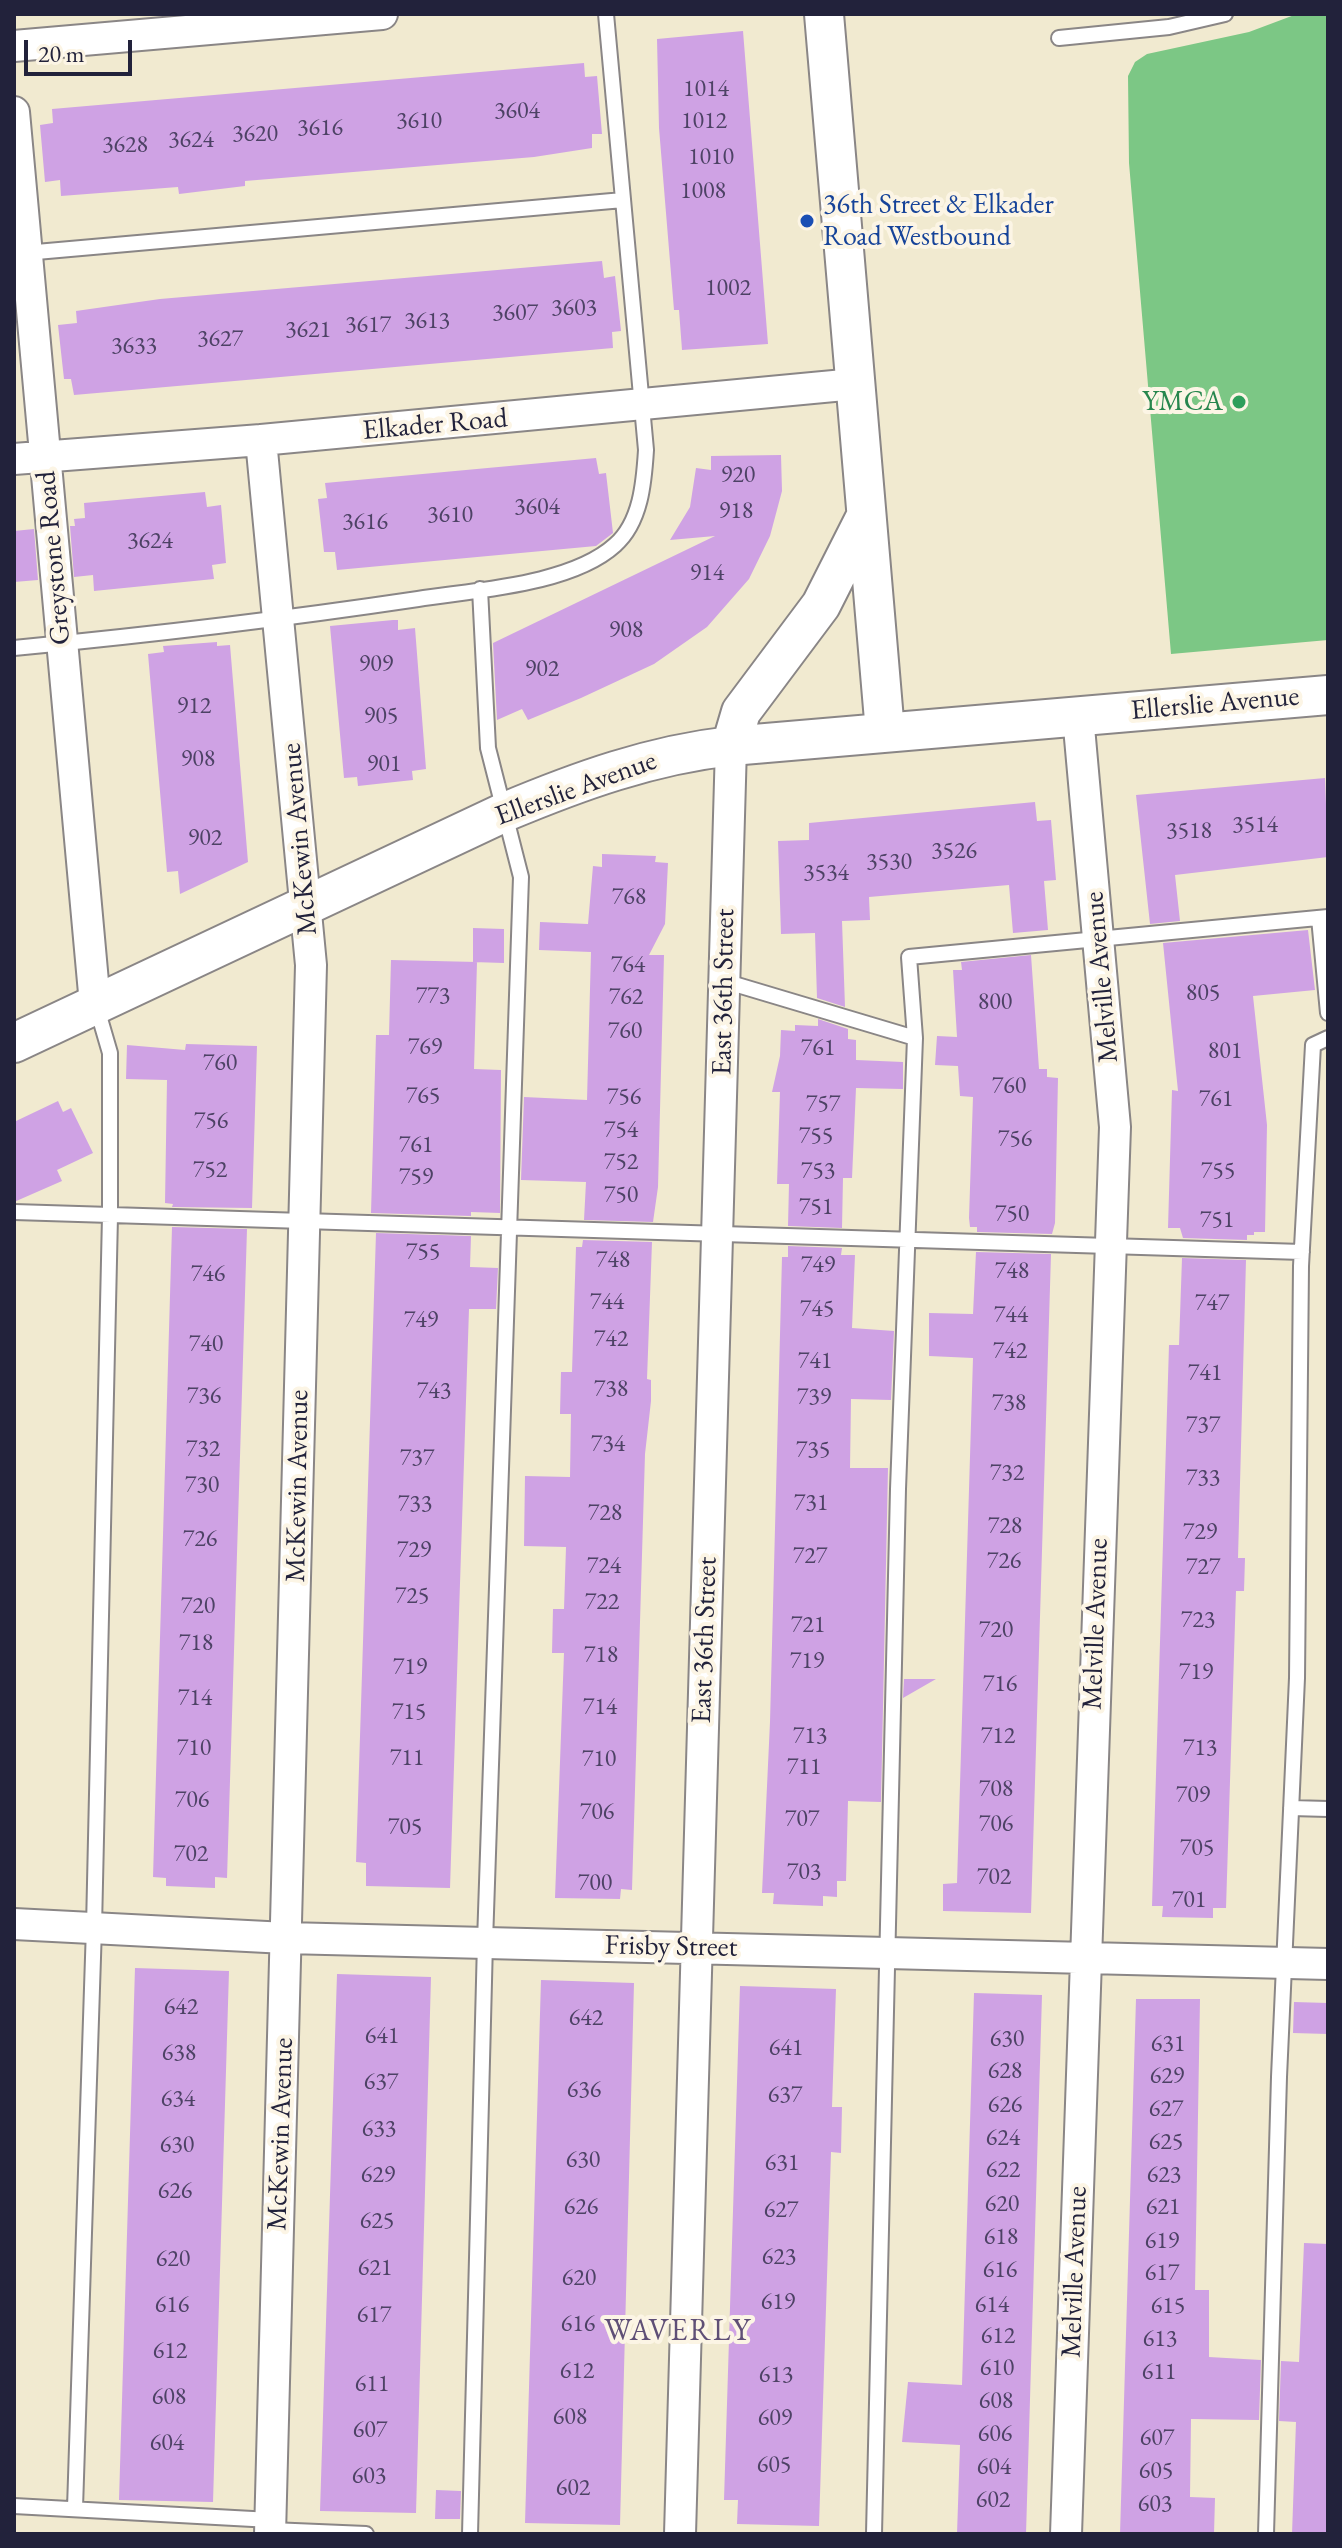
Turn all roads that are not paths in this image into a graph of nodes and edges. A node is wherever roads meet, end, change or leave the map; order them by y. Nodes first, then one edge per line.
1 (382, 14) edge
2 (606, 14) edge
3 (824, 14) edge
4 (1225, 14) edge
5 (1059, 38) dead end
6 (14, 46) edge
7 (14, 112) edge
8 (623, 200) junction
9 (20, 253) edge
10 (855, 384) junction
11 (642, 406) junction
12 (261, 440) junction
13 (45, 456) junction
14 (14, 459) edge
15 (866, 516) junction
16 (480, 589) junction
17 (280, 620) junction
18 (62, 643) junction
19 (14, 648) edge
20 (1328, 695) edge
21 (1078, 716) junction
22 (885, 732) junction
23 (731, 746) junction
24 (505, 812) junction
25 (307, 905) junction
26 (1324, 917) edge
27 (1098, 937) junction
28 (724, 981) junction
29 (95, 1004) junction
30 (1328, 1013) edge
31 (915, 1038) junction
32 (1328, 1038) edge
33 (14, 1043) edge
34 (14, 1212) edge
35 (110, 1216) junction
36 (305, 1221) junction
37 (511, 1229) junction
38 (719, 1236) junction
39 (906, 1242) junction
40 (1110, 1248) junction
41 (1302, 1252) junction
42 (1291, 1808) junction
43 (1328, 1809) edge
44 (14, 1924) edge
45 (94, 1927) junction
46 (286, 1938) junction
47 (485, 1942) junction
48 (696, 1949) junction
49 (885, 1952) junction
50 (1084, 1955) junction
51 (1285, 1963) junction
52 (1328, 1964) edge
53 (14, 2506) edge
54 (75, 2508) junction
55 (271, 2528) edge
56 (366, 2534) edge
57 (470, 2534) edge
58 (680, 2534) edge
59 (874, 2534) edge
60 (1066, 2534) edge
61 (1266, 2534) edge

1 - 6 street
2 - 8 lane
3 - 10 street
4 - 5 lane
7 - 9 street, Greystone Road
8 - 9 lane
8 - 11 lane
9 - 13 street, Greystone Road
10 - 11 street, Elkader Road
10 - 15 street
11 - 12 street, Elkader Road
11 - 16 lane
12 - 13 street, Elkader Road
12 - 17 street, McKewin Avenue
13 - 14 street, Elkader Road
13 - 18 street, Greystone Road
15 - 22 street
15 - 23 street
16 - 17 lane
16 - 24 lane
17 - 18 lane
17 - 25 street, McKewin Avenue
18 - 19 lane
18 - 29 street, Greystone Road
20 - 21 street, Ellerslie Avenue
21 - 22 street, Ellerslie Avenue
21 - 27 street, Melville Avenue
22 - 23 street, Ellerslie Avenue
23 - 24 street, Ellerslie Avenue
23 - 28 street, East 36th Street
24 - 25 street, Ellerslie Avenue
24 - 37 lane
25 - 29 street, Ellerslie Avenue
25 - 36 street, McKewin Avenue
26 - 27 lane
26 - 30 lane
27 - 31 lane
27 - 40 street, Melville Avenue
28 - 31 lane
28 - 38 street, East 36th Street
29 - 33 street, Ellerslie Avenue
29 - 35 lane
31 - 39 lane
32 - 41 lane
34 - 35 lane
35 - 36 lane
35 - 45 lane
36 - 37 lane
36 - 46 street, McKewin Avenue
37 - 38 lane
37 - 47 lane
38 - 39 lane
38 - 48 street, East 36th Street
39 - 40 lane
39 - 49 lane
40 - 41 lane
40 - 50 street, Melville Avenue
41 - 42 lane
42 - 43 lane
42 - 51 lane
44 - 45 street, Frisby Street
45 - 46 street, Frisby Street
45 - 54 lane
46 - 47 street, Frisby Street
46 - 55 street, McKewin Avenue
47 - 48 street, Frisby Street
47 - 57 lane
48 - 49 street, Frisby Street
48 - 58 street, East 36th Street
49 - 50 street, Frisby Street
49 - 59 lane
50 - 51 street, Frisby Street
50 - 60 street, Melville Avenue
51 - 52 street, Frisby Street
51 - 61 lane
53 - 54 lane
54 - 55 lane
55 - 56 lane

